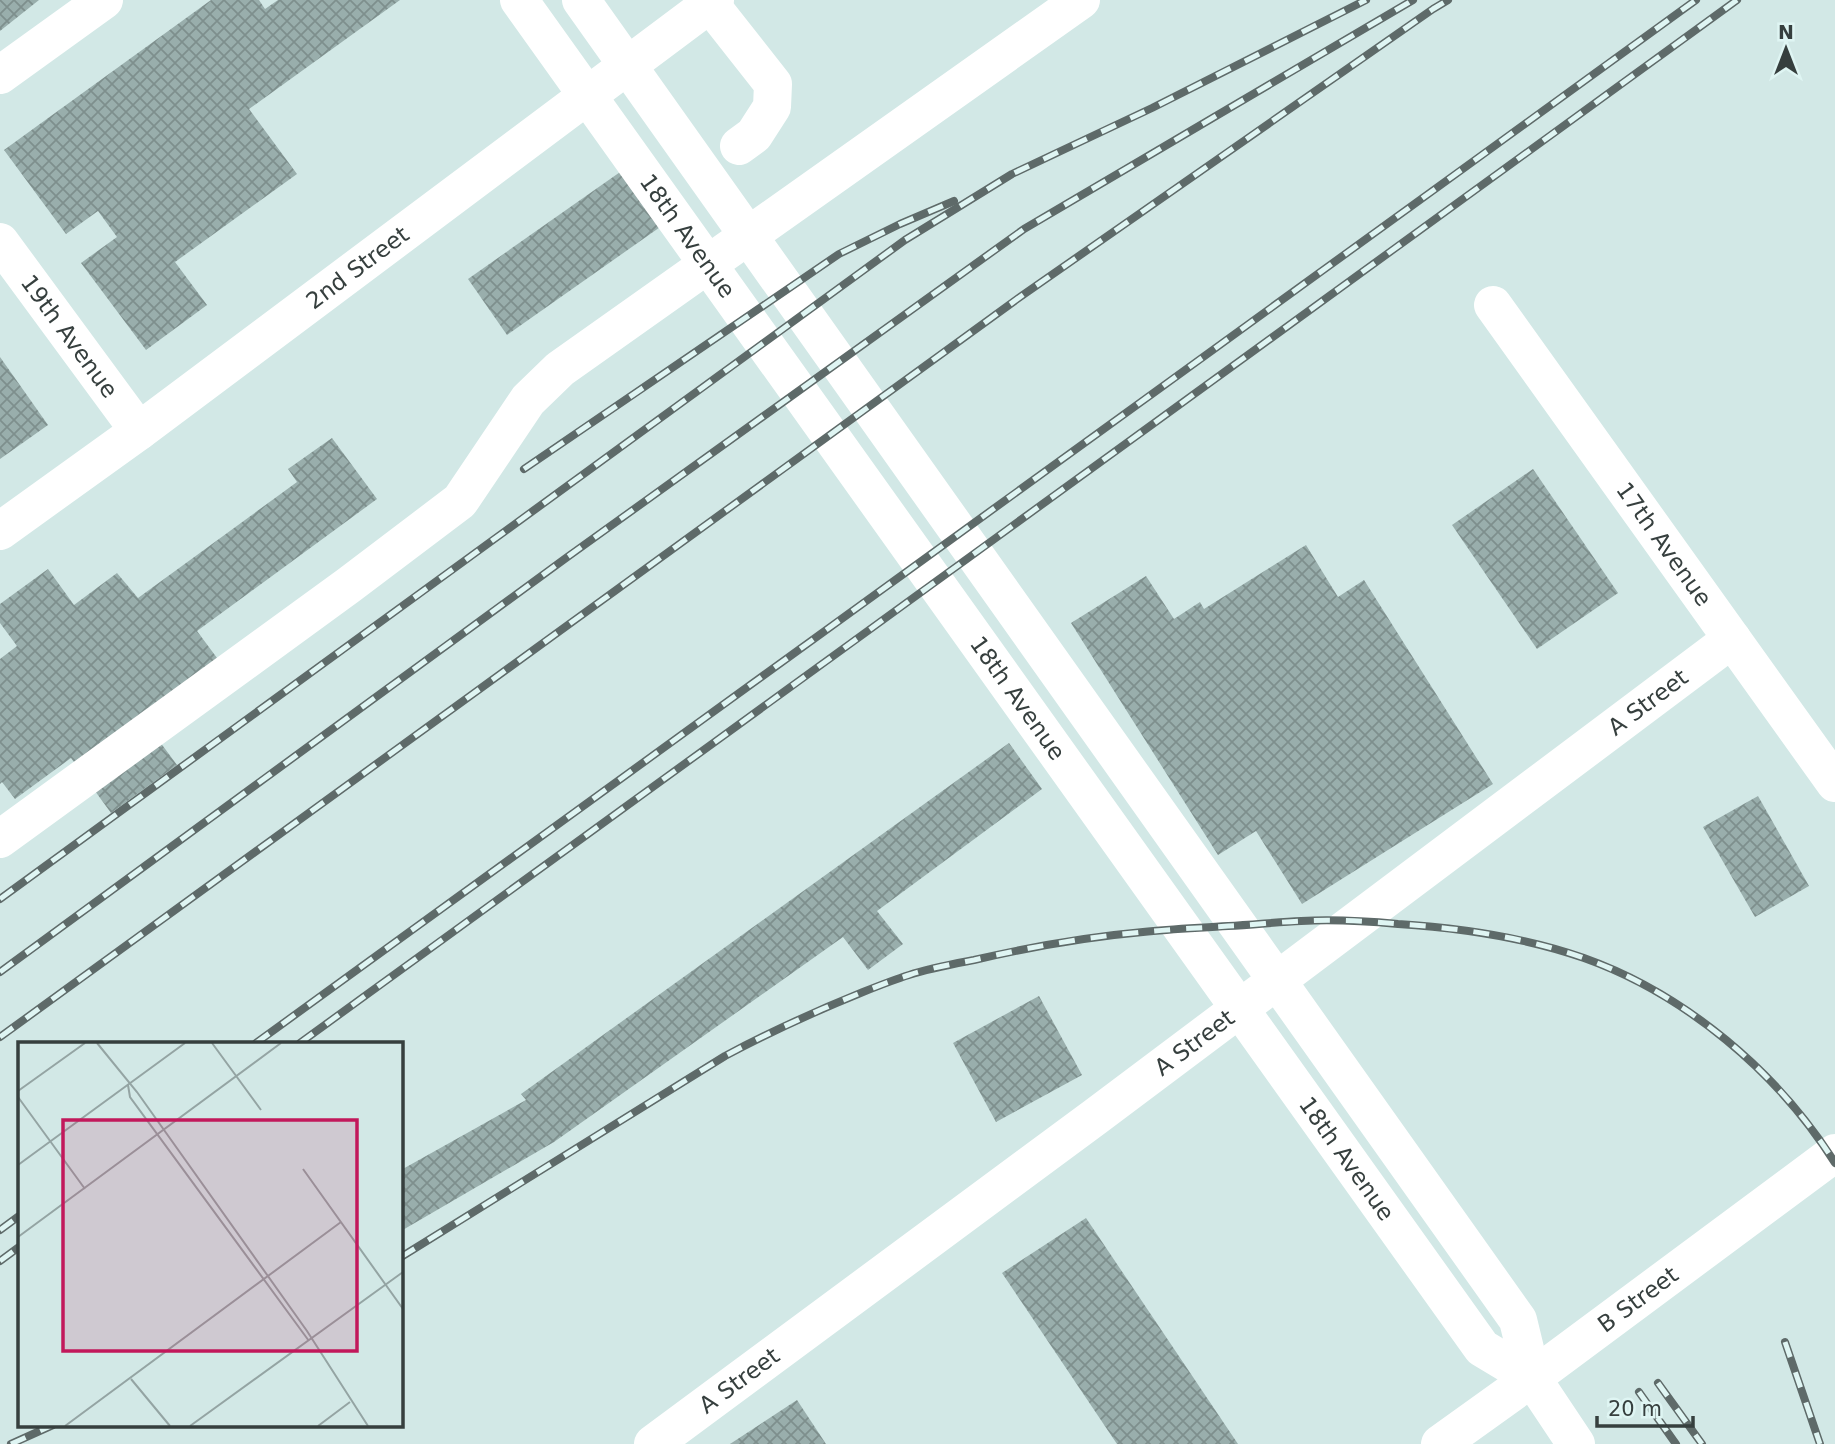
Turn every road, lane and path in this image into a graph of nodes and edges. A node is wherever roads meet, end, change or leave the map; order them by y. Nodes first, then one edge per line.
1 (104, 0) edge
2 (519, 0) edge
3 (581, 0) edge
4 (1082, 0) edge
5 (712, 2) edge
6 (0, 75) edge
7 (738, 146) dead end
8 (0, 242) edge
9 (1493, 305) dead end
10 (139, 432) junction
11 (0, 531) edge
12 (1732, 639) junction
13 (1835, 783) edge
14 (0, 839) edge
15 (1835, 1153) edge
16 (1532, 1378) junction
17 (653, 1444) edge
18 (1440, 1444) edge
19 (1576, 1444) edge

1 - 6 street
2 - 16 street, 18th Avenue
3 - 16 street, 18th Avenue
4 - 14 street
5 - 7 street
5 - 10 street, 2nd Street
8 - 10 street, 19th Avenue
9 - 12 street, 17th Avenue
10 - 11 street, 2nd Street
12 - 13 street, 17th Avenue
12 - 17 street, A Street
15 - 16 street, B Street
16 - 18 street, B Street
16 - 19 street, 18th Avenue

